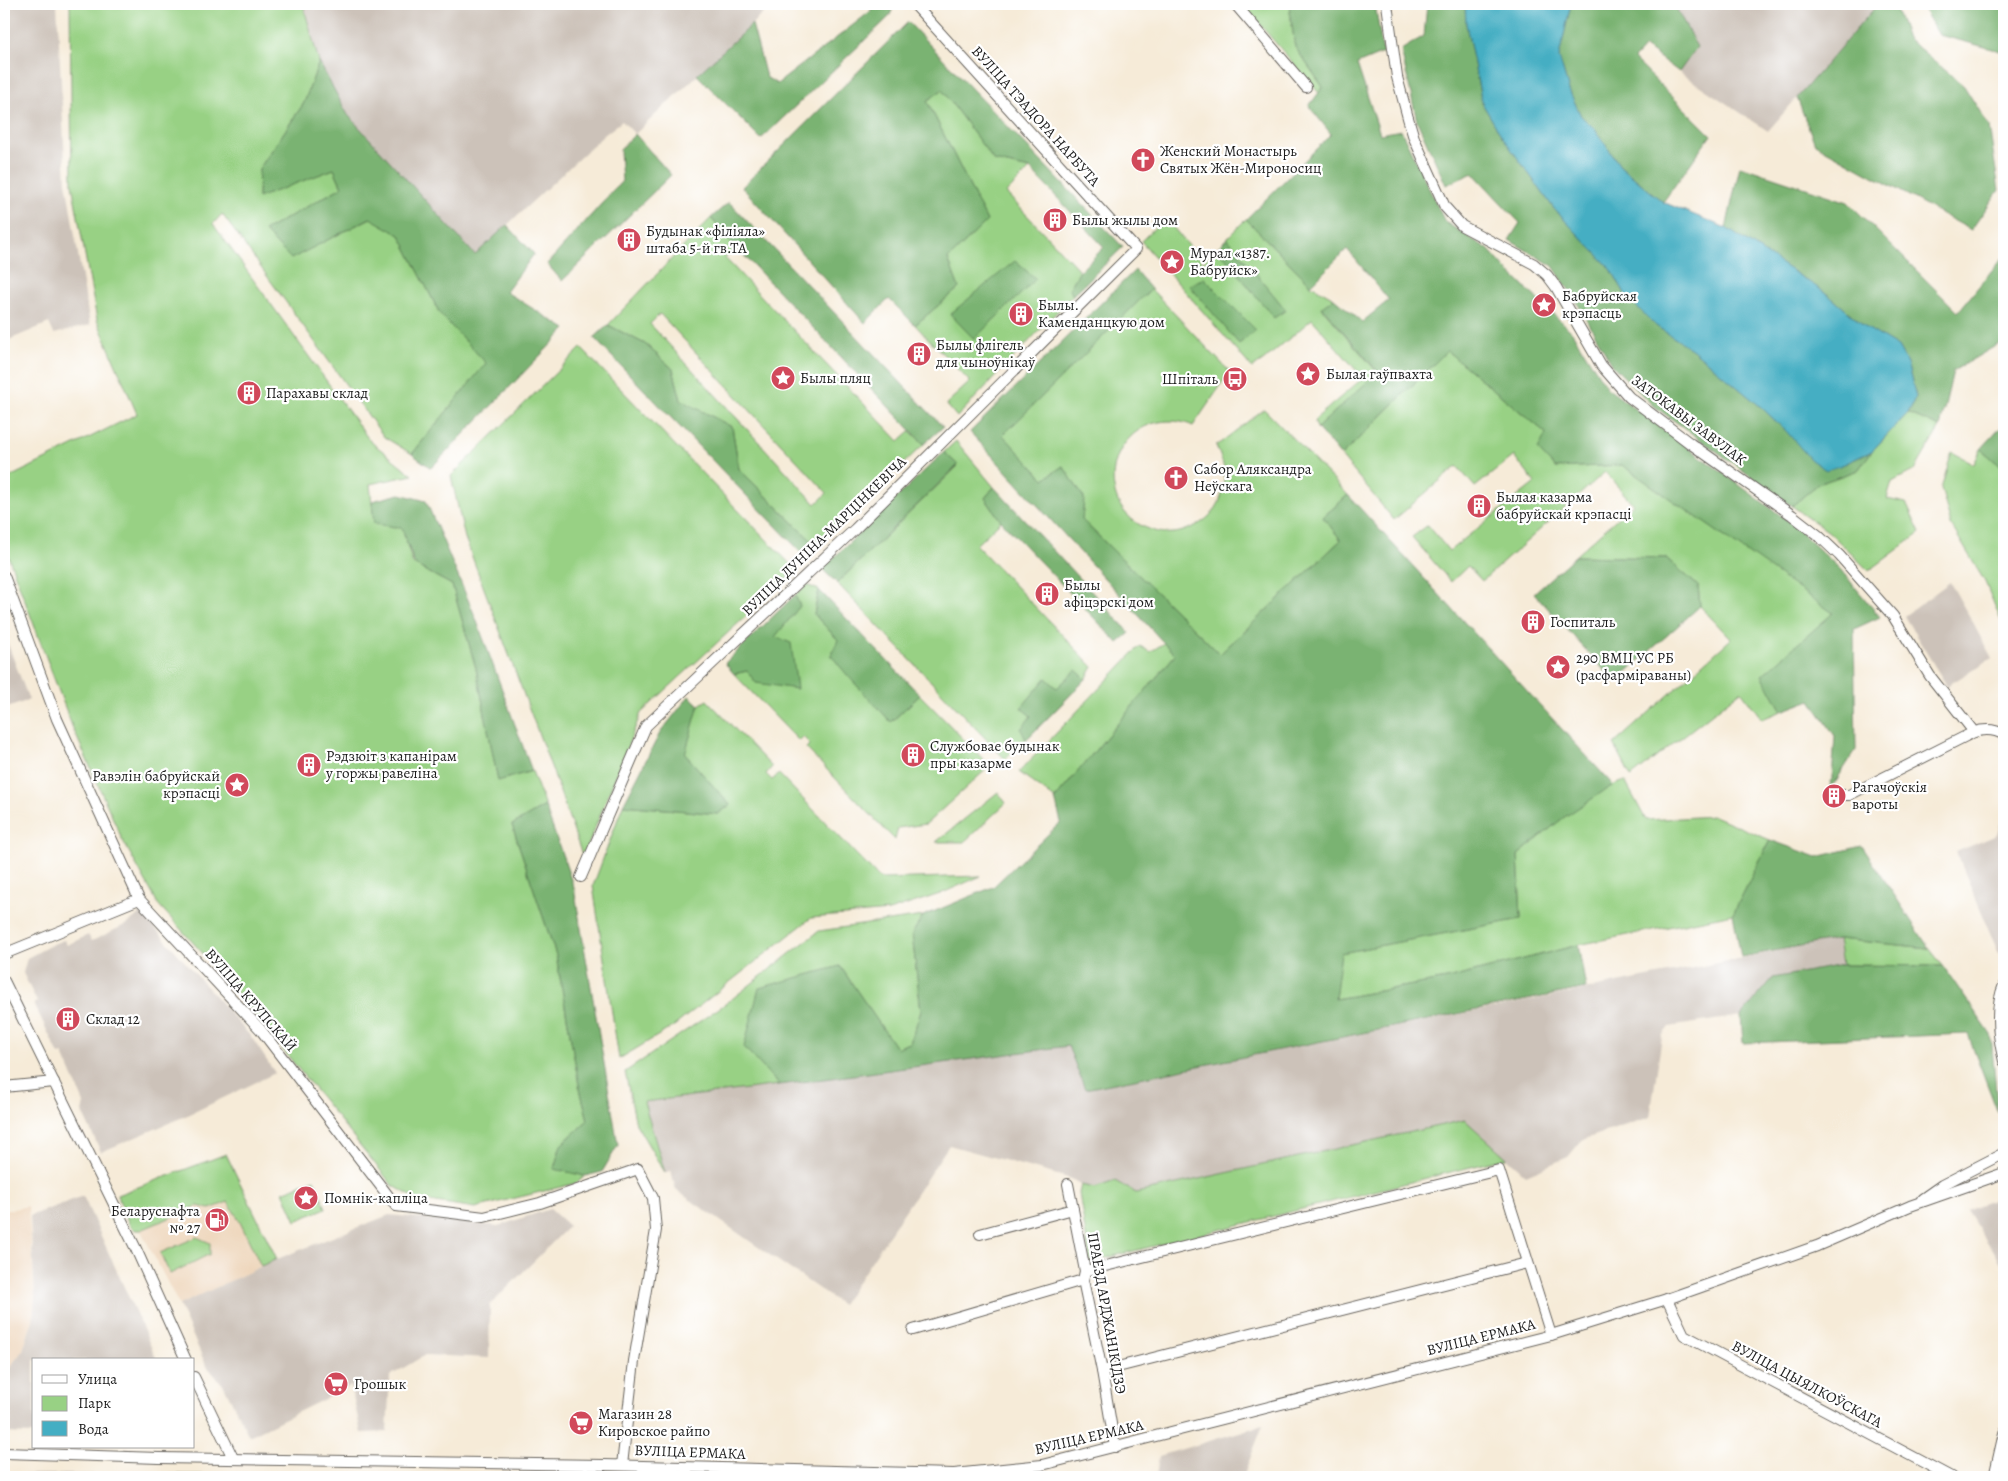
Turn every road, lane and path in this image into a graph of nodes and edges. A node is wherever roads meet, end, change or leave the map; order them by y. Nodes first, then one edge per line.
1 (914, 4) edge
2 (1235, 4) edge
3 (1387, 4) edge
4 (1306, 87) dead end
5 (1136, 249) joint
6 (4, 576) edge
7 (1974, 732) junction
8 (2004, 735) edge
9 (1836, 795) dead end
10 (581, 877) dead end
11 (138, 899) junction
12 (4, 954) edge
13 (4, 980) edge
14 (2004, 985) edge
15 (2004, 1061) edge
16 (54, 1082) junction
17 (4, 1087) edge
18 (2004, 1153) edge
19 (638, 1169) joint
20 (2004, 1173) edge
21 (1068, 1184) dead end
22 (1910, 1206) junction
23 (1073, 1209) junction
24 (980, 1234) dead end
25 (1527, 1263) junction
26 (1084, 1275) junction
27 (1667, 1299) junction
28 (913, 1330) dead end
29 (1551, 1335) junction
30 (185, 1358) edge
31 (1102, 1371) junction
32 (195, 1379) edge
33 (2004, 1433) edge
34 (1115, 1447) junction
35 (4, 1453) edge
36 (232, 1458) junction
37 (622, 1465) junction
38 (954, 1474) junction
39 (966, 1477) edge
40 (1951, 1477) edge
41 (1994, 1477) edge

1 - 5 street, ВУЛІЦА ТЭАДОРА НАРБУТА
2 - 4 street
3 - 7 street, ЗАТОКАВЫ ЗАВУЛАК
5 - 10 street, ВУЛІЦА ДУНІНА-МАРЦІНКЕВІЧА
6 - 11 street, ВУЛІЦА КРУПСКАЙ
7 - 8 street
7 - 9 street
11 - 12 street
11 - 19 street, ВУЛІЦА КРУПСКАЙ
13 - 16 street
14 - 15 street
16 - 17 street
16 - 30 street
18 - 22 street, ВУЛІЦА ЕРМАКА
19 - 37 street, ВУЛІЦА ЕРМАКА
20 - 22 street, ВУЛІЦА ЕРМАКА
21 - 23 street, ПРАЕЗД АРДЖАНІКІДЗЭ
22 - 27 street, ВУЛІЦА ЕРМАКА
23 - 24 street
23 - 26 street, ПРАЕЗД АРДЖАНІКІДЗЭ
25 - 26 street, ВУЛІЦА ЕРМАКА
25 - 29 street, ВУЛІЦА ЕРМАКА
25 - 31 street
26 - 28 street, ВУЛІЦА ЕРМАКА
26 - 31 street, ПРАЕЗД АРДЖАНІКІДЗЭ
27 - 29 street, ВУЛІЦА ЕРМАКА
27 - 40 street, ВУЛІЦА ЦЫЯЛКОЎСКАГА
29 - 34 street, ВУЛІЦА ЕРМАКА
31 - 34 street, ПРАЕЗД АРДЖАНІКІДЗЭ
32 - 36 street
33 - 41 street
34 - 38 street, ВУЛІЦА ЕРМАКА
35 - 36 street, ВУЛІЦА ЕРМАКА
36 - 37 street, ВУЛІЦА ЕРМАКА
37 - 38 street, ВУЛІЦА ЕРМАКА
38 - 39 street

